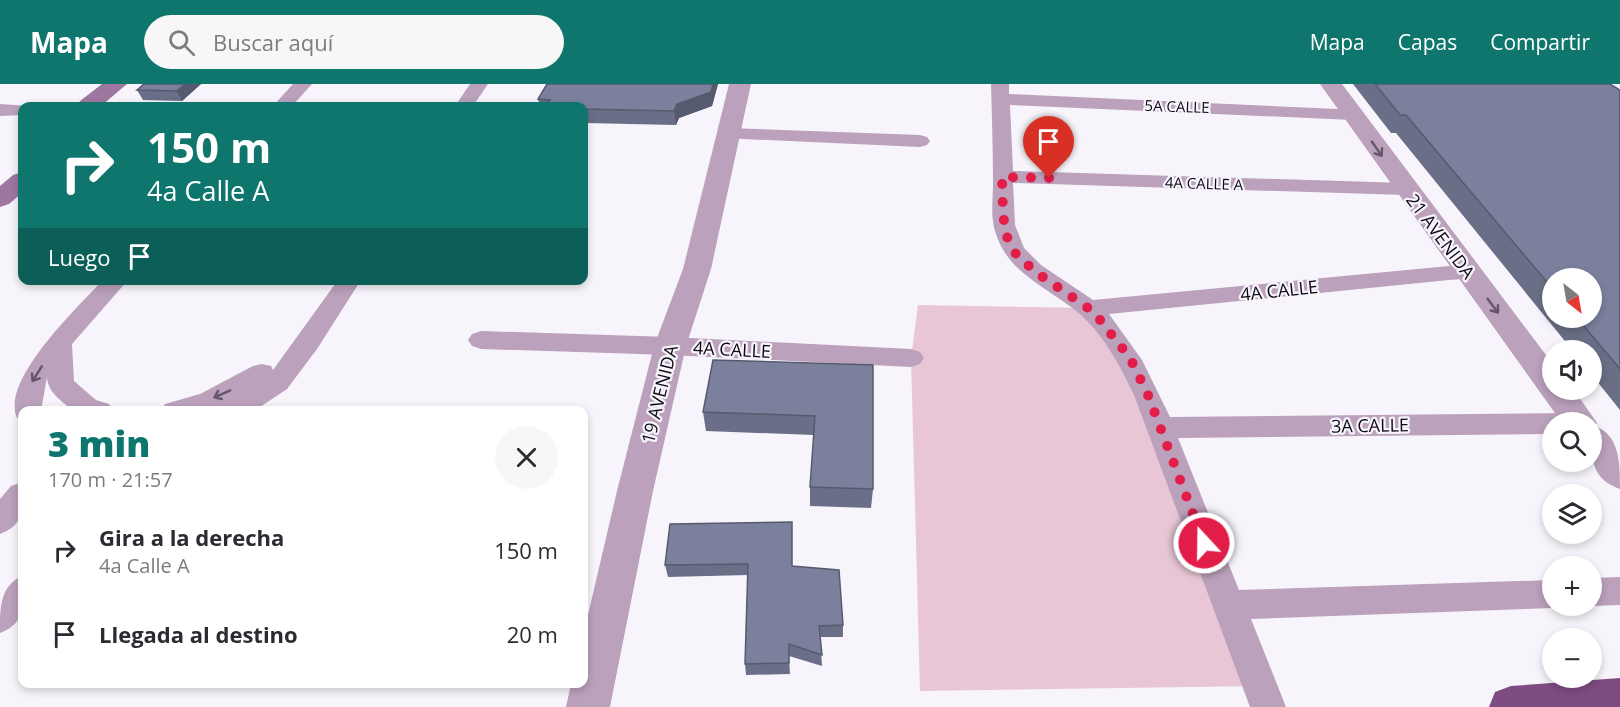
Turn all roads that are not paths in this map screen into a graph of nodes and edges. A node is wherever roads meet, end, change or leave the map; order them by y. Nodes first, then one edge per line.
1 (116, 84) edge
2 (141, 84) edge
3 (303, 84) edge
4 (479, 84) edge
5 (740, 84) edge
6 (1331, 84) edge
7 (1000, 92) edge
8 (93, 102) edge
9 (118, 102) edge
10 (286, 102) edge
11 (467, 102) edge
12 (0, 110) edge
13 (18, 110) edge
14 (1353, 114) junction
15 (729, 134) junction
16 (921, 141) dead end
17 (18, 162) edge
18 (0, 177) edge
19 (1002, 177) junction
20 (18, 183) edge
21 (1406, 189) junction
22 (0, 199) edge
23 (1469, 273) junction
24 (112, 285) edge
25 (347, 285) edge
26 (1088, 308) junction
27 (481, 340) dead end
28 (59, 342) junction
29 (308, 343) junction
30 (670, 346) junction
31 (911, 358) dead end
32 (1542, 372) edge
33 (28, 406) edge
34 (85, 406) edge
35 (195, 406) edge
36 (242, 406) edge
37 (1542, 423) edge
38 (1160, 428) junction
39 (1602, 451) edge
40 (1620, 475) edge
41 (18, 499) edge
42 (0, 521) edge
43 (1620, 591) edge
44 (1602, 592) edge
45 (1542, 594) edge
46 (18, 595) edge
47 (1227, 605) junction
48 (0, 618) edge
49 (1620, 699) edge
50 (588, 707) edge
51 (1268, 707) edge
52 (1511, 707) edge

1 - 8 main road
2 - 9 main road
3 - 10 street
4 - 11 street
5 - 15 street, 19 AVENIDA
6 - 14 street, 21 AVENIDA
7 - 14 street, 5A CALLE
7 - 19 street
12 - 13 street
14 -> 21 street, 21 AVENIDA
15 - 16 street
15 - 30 street, 19 AVENIDA
17 - 18 main road
19 - 21 street, 4A CALLE A
19 - 26 street
20 - 22 main road
21 - 23 street, 21 AVENIDA
23 - 26 street, 4A CALLE
23 -> 32 street, 21 AVENIDA
24 - 28 street
25 - 29 street
26 - 38 street
27 - 30 street, 4A CALLE
28 -> 33 street
28 - 34 street
29 -> 35 street
29 - 36 street
30 - 31 street, 4A CALLE
30 - 50 street, 19 AVENIDA
37 - 38 street, 3A CALLE
38 - 47 street
39 - 40 street
41 - 42 street
43 - 44 street
45 - 47 street
46 - 48 street
47 - 51 street
49 - 52 highway

